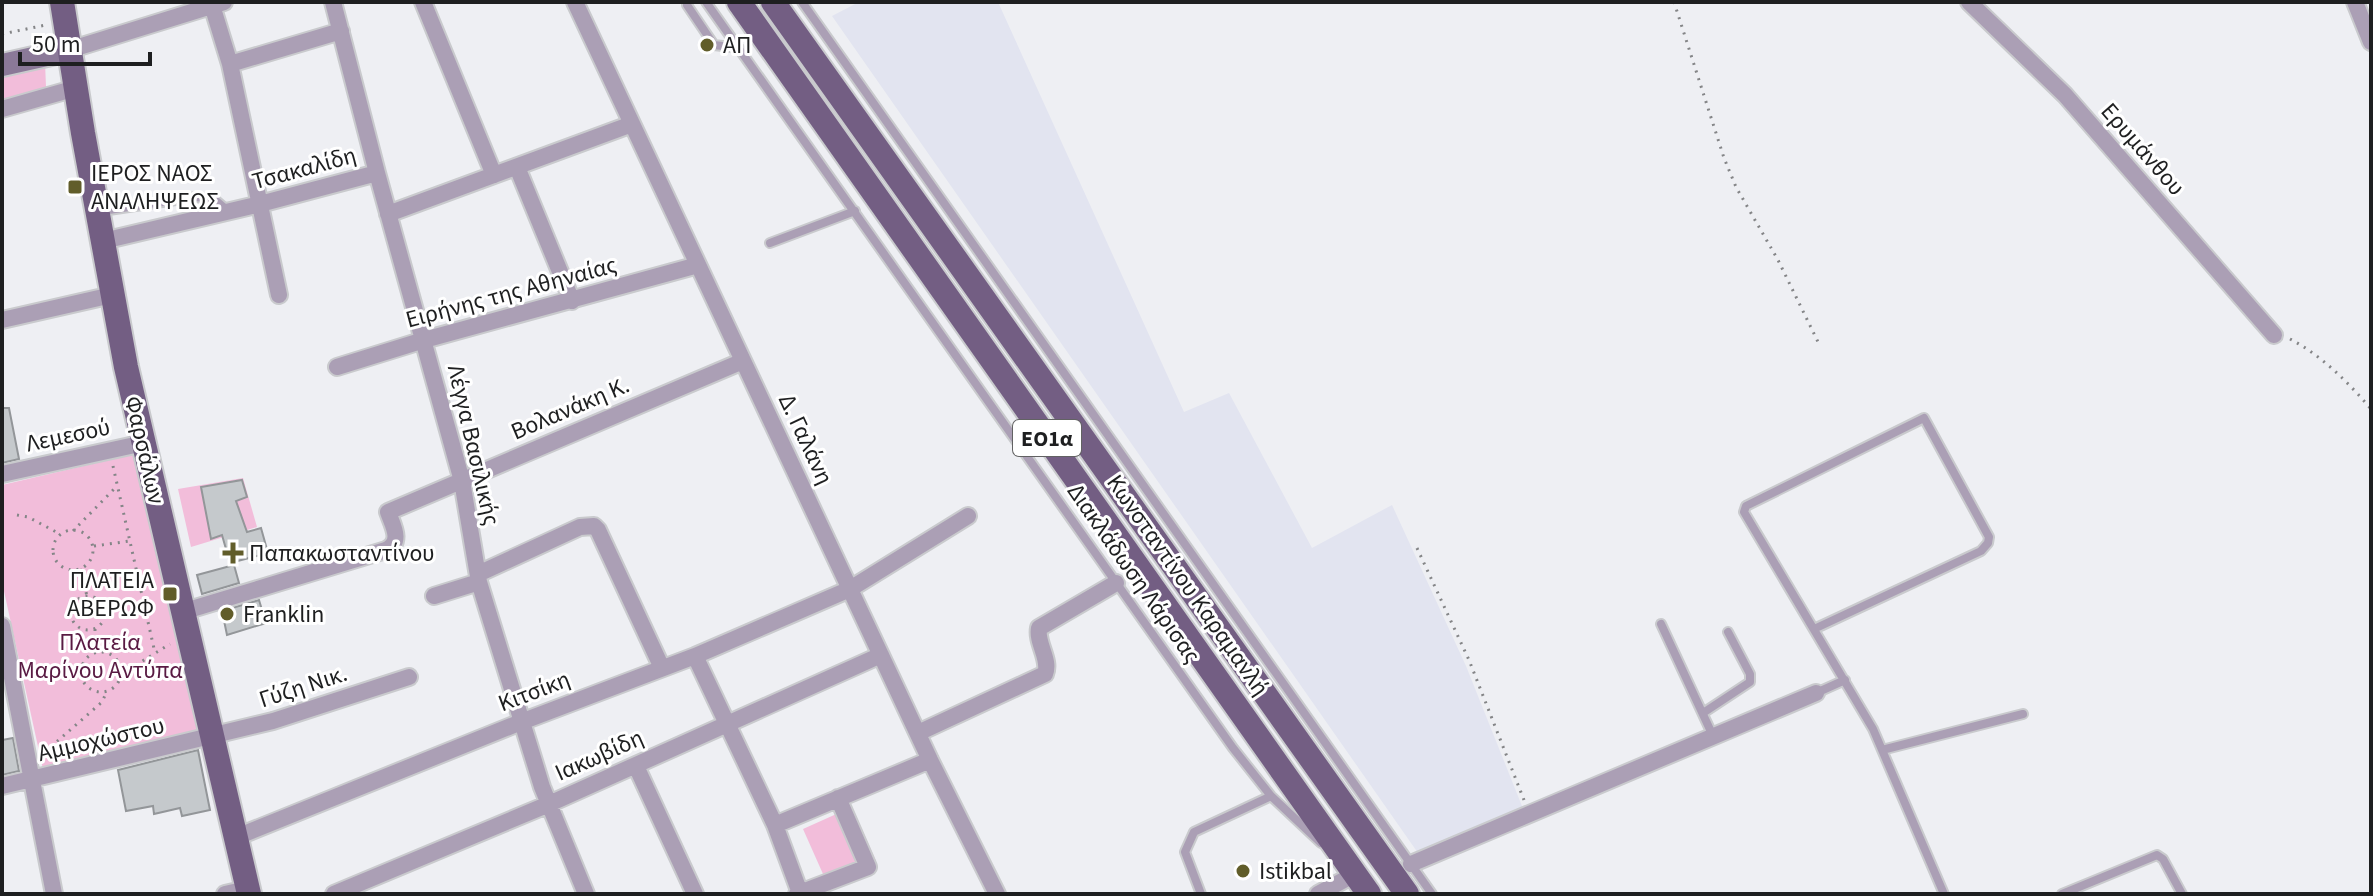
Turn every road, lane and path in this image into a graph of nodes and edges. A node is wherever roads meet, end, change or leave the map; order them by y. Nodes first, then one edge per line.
1 (333, 2) edge
2 (423, 2) edge
3 (687, 2) edge
4 (706, 2) edge
5 (739, 2) edge
6 (773, 2) edge
7 (802, 2) edge
8 (1674, 2) edge
9 (1969, 2) edge
10 (2355, 2) edge
11 (216, 3) edge
12 (578, 3) edge
13 (64, 11) edge
14 (341, 31) junction
15 (2, 34) edge
16 (2371, 42) edge
17 (739, 48) junction
18 (69, 50) junction
19 (230, 64) junction
20 (2, 65) edge
21 (76, 88) junction
22 (2, 109) edge
23 (632, 124) junction
24 (517, 167) junction
25 (377, 173) junction
26 (494, 175) junction
27 (260, 204) junction
28 (855, 211) junction
29 (97, 212) junction
30 (228, 212) junction
31 (388, 214) junction
32 (103, 241) junction
33 (770, 243) dead end
34 (698, 265) junction
35 (112, 295) junction
36 (279, 295) dead end
37 (572, 301) junction
38 (2, 320) edge
39 (2274, 335) joint
40 (424, 340) junction
41 (1820, 346) dead end
42 (743, 361) junction
43 (337, 367) dead end
44 (2371, 409) edge
45 (144, 443) junction
46 (110, 451) junction
47 (2, 474) edge
48 (462, 481) junction
49 (117, 486) junction
50 (17, 515) dead end
51 (968, 516) dead end
52 (73, 531) junction
53 (60, 534) junction
54 (130, 541) junction
55 (92, 547) junction
56 (1417, 548) dead end
57 (80, 569) junction
58 (478, 578) junction
59 (1116, 583) junction
60 (850, 589) junction
61 (87, 596) junction
62 (434, 596) dead end
63 (185, 622) junction
64 (1661, 624) dead end
65 (95, 629) junction
66 (1814, 629) junction
67 (3, 632) edge
68 (1728, 632) dead end
69 (95, 652) junction
70 (155, 653) junction
71 (881, 655) junction
72 (695, 656) junction
73 (120, 668) junction
74 (662, 668) junction
75 (81, 669) junction
76 (12, 671) junction
77 (409, 677) dead end
78 (1845, 680) junction
79 (107, 691) junction
80 (1816, 693) joint
81 (1703, 713) junction
82 (2023, 714) dead end
83 (521, 722) junction
84 (726, 724) junction
85 (918, 733) junction
86 (211, 737) junction
87 (1714, 738) junction
88 (1882, 750) junction
89 (930, 760) junction
90 (636, 766) junction
91 (30, 773) junction
92 (2, 786) edge
93 (1271, 796) junction
94 (838, 798) junction
95 (549, 804) junction
96 (1530, 815) junction
97 (775, 825) junction
98 (234, 838) junction
99 (1411, 864) junction
100 (1362, 884) edge
101 (240, 892) edge
102 (799, 893) edge
103 (54, 894) edge
104 (334, 894) edge
105 (586, 894) edge
106 (695, 894) edge
107 (997, 894) edge
108 (1201, 894) edge
109 (1318, 894) edge
110 (1407, 894) edge
111 (1432, 894) edge
112 (1944, 894) edge
113 (2062, 894) edge
114 (2182, 894) edge

1 - 14 street, Λέγγα Βασιλικής
2 - 26 street
3 - 17 lane
4 - 17 lane, Διακλάδωση Λάρισας
5 - 100 main road, Κωνσταντίνου Καραμανλή / ΕΟ1α
6 - 110 main road, Κωνσταντίνου Καραμανλή / ΕΟ1α
7 - 99 lane
8 - 41 path
9 - 39 street, Ερυμάνθου
10 - 16 street
11 - 18 street
11 - 19 street
12 - 23 street, Δ. Γαλάνη
13 - 15 path
13 - 18 main road, Φαρσάλων
14 - 19 street
14 - 25 street, Λέγγα Βασιλικής
17 - 28 lane, Διακλάδωση Λάρισας
18 - 20 street
18 - 21 main road, Φαρσάλων
19 - 27 street
21 - 22 street
21 - 29 main road, Φαρσάλων
23 - 24 street
23 - 34 street, Δ. Γαλάνη
24 - 26 street
24 - 37 street
25 - 27 street, Τσακαλίδη
25 - 31 street, Λέγγα Βασιλικής
26 - 31 street
27 - 30 street, Τσακαλίδη
27 - 36 street
28 - 33 lane
28 - 59 lane, Διακλάδωση Λάρισας
29 - 30 lane
29 - 32 main road, Φαρσάλων
30 - 32 street, Τσακαλίδη
31 - 40 street, Λέγγα Βασιλικής
32 - 35 main road, Φαρσάλων
34 - 37 street, Ειρήνης της Αθηναίας
34 - 42 street, Δ. Γαλάνη
35 - 38 street
35 - 45 main road, Φαρσάλων
37 - 40 street, Ειρήνης της Αθηναίας
39 - 44 path
40 - 43 street, Ειρήνης της Αθηναίας
40 - 48 street, Λέγγα Βασιλικής
42 - 48 street, Βολανάκη Κ.
42 - 60 street, Δ. Γαλάνη
45 - 46 street, Λεμεσού
45 - 63 main road, Φαρσάλων
46 - 47 street, Λεμεσού
46 - 49 path
48 - 58 street, Λέγγα Βασιλικής
48 - 63 street, Βολανάκη Κ.
49 - 52 path
49 - 54 path
50 - 53 path
51 - 60 street, Κιτσίκη
52 - 53 path
52 - 55 path
53 - 57 path
54 - 55 path
54 - 70 path
55 - 57 path
56 - 96 path
57 - 61 path
58 - 62 street
58 - 74 street
58 - 83 street, Λέγγα Βασιλικής
59 - 85 street
59 - 93 lane, Διακλάδωση Λάρισας
60 - 71 street, Δ. Γαλάνη
60 - 72 street, Κιτσίκη
61 - 65 path
61 - 65 path
63 - 70 path
63 - 86 main road, Φαρσάλων
64 - 81 lane
65 - 69 path
66 - 66 lane
66 - 78 lane
67 - 76 street
68 - 81 lane
69 - 73 path
69 - 75 path
70 - 73 path
71 - 84 street, Ιακωβίδη
71 - 85 street, Δ. Γαλάνη
72 - 74 street, Κιτσίκη
72 - 84 street
73 - 79 path
74 - 83 street, Κιτσίκη
75 - 76 path
75 - 79 path
76 - 91 street
77 - 86 street, Γύζη Νικ.
78 - 80 lane
78 - 88 lane
79 - 91 path
80 - 87 street
81 - 87 lane
82 - 88 lane
83 - 95 street, Λέγγα Βασιλικής
83 - 98 street, Κιτσίκη
84 - 90 street, Ιακωβίδη
84 - 97 street
85 - 89 street, Δ. Γαλάνη
86 - 91 street, Αμμοχώστου
86 - 98 main road, Φαρσάλων
87 - 96 street
88 - 112 lane
89 - 94 street
89 - 107 street, Δ. Γαλάνη
90 - 95 street, Ιακωβίδη
90 - 106 street
91 - 92 street, Αμμοχώστου
91 - 103 street
93 - 100 lane, Διακλάδωση Λάρισας
93 - 108 lane
94 - 97 street
94 - 102 street
95 - 104 street, Ιακωβίδη
95 - 105 street, Λέγγα Βασιλικής
96 - 99 street
97 - 102 street
98 - 101 main road, Φαρσάλων
99 - 111 lane
100 - 109 street
113 - 114 lane

